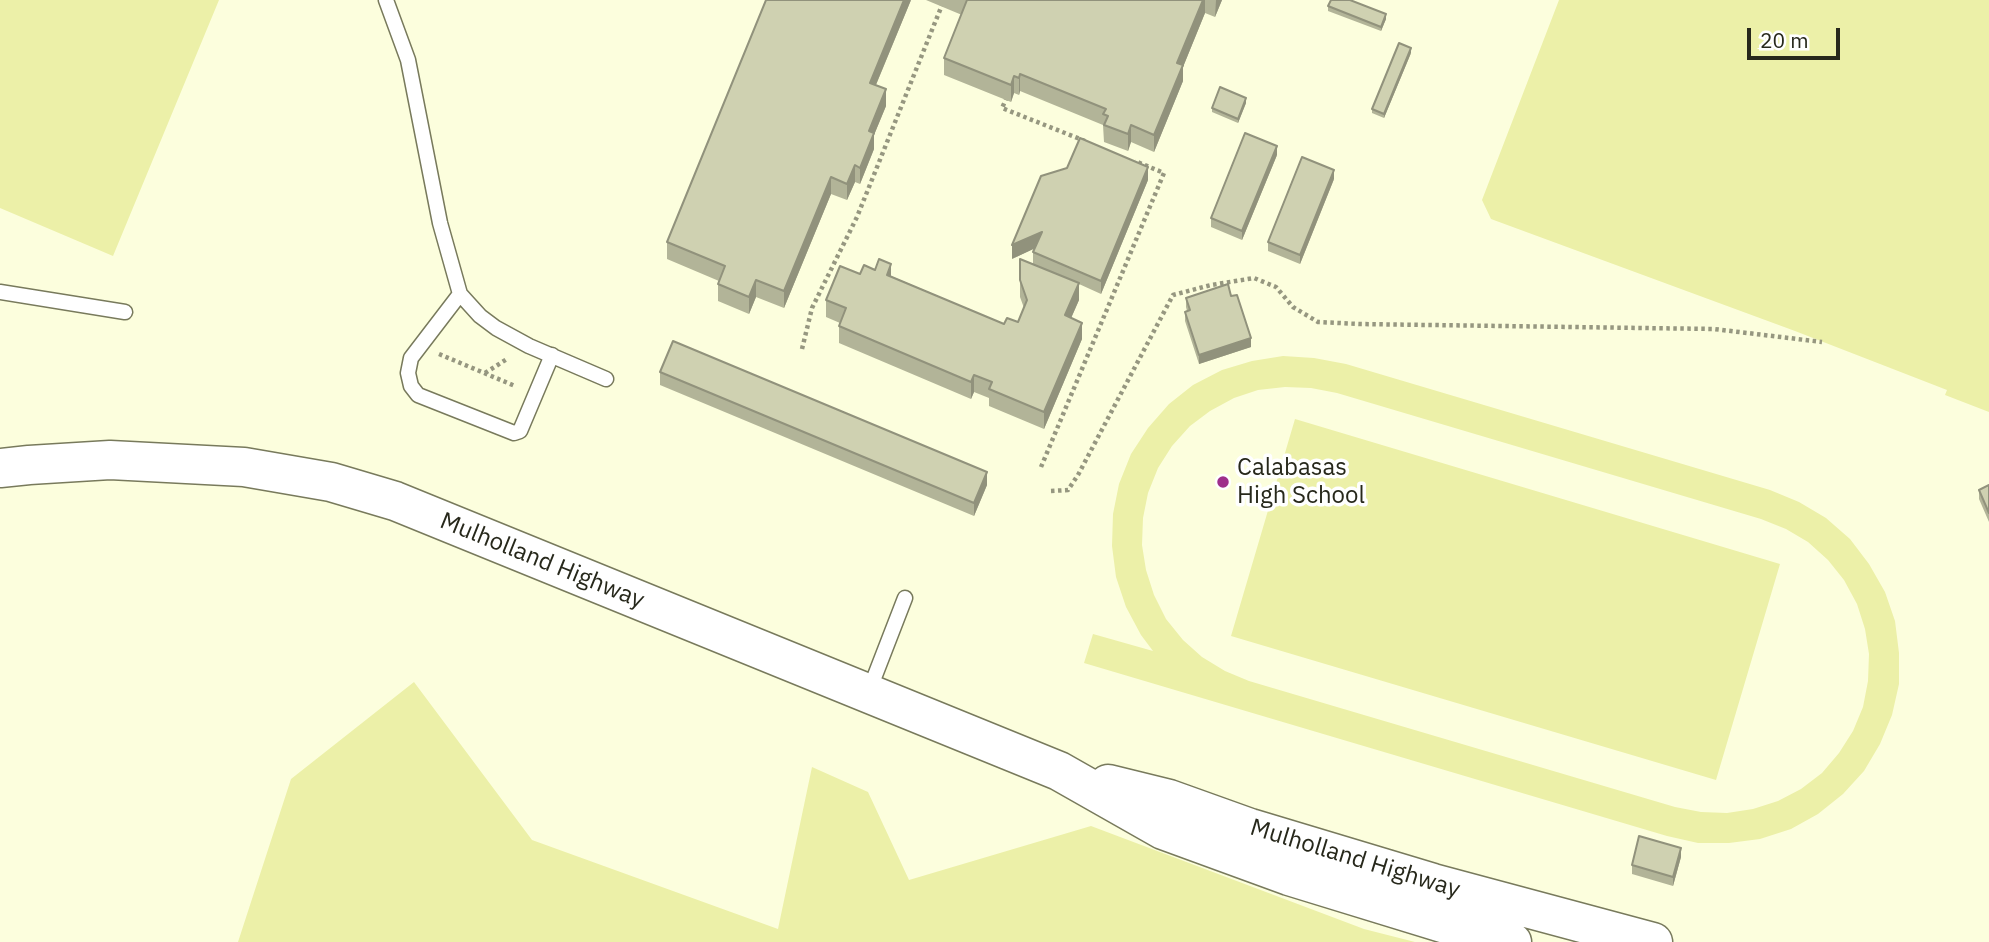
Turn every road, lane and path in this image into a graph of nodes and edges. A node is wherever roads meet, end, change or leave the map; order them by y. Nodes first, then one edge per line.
1 (386, 0) edge
2 (944, 0) edge
3 (997, 90) edge
4 (1089, 143) edge
5 (1127, 158) edge
6 (0, 292) edge
7 (460, 294) junction
8 (125, 312) dead end
9 (1822, 342) dead end
10 (420, 346) junction
11 (802, 349) dead end
12 (552, 355) junction
13 (606, 379) dead end
14 (517, 387) dead end
15 (1041, 467) dead end
16 (0, 468) edge
17 (1051, 491) dead end
18 (905, 598) dead end
19 (868, 693) junction
20 (1059, 771) junction
21 (1512, 942) edge
22 (1653, 942) edge

1 - 7 lane
2 - 11 path
3 - 4 path
5 - 15 path
6 - 8 lane
7 - 10 lane
7 - 12 lane
9 - 17 path
10 - 12 lane
10 - 14 path
12 - 13 lane
16 - 19 main road, Mulholland Highway
18 - 19 lane
19 - 20 main road, Mulholland Highway
20 - 21 main road, Mulholland Highway
20 - 22 main road, Mulholland Highway

